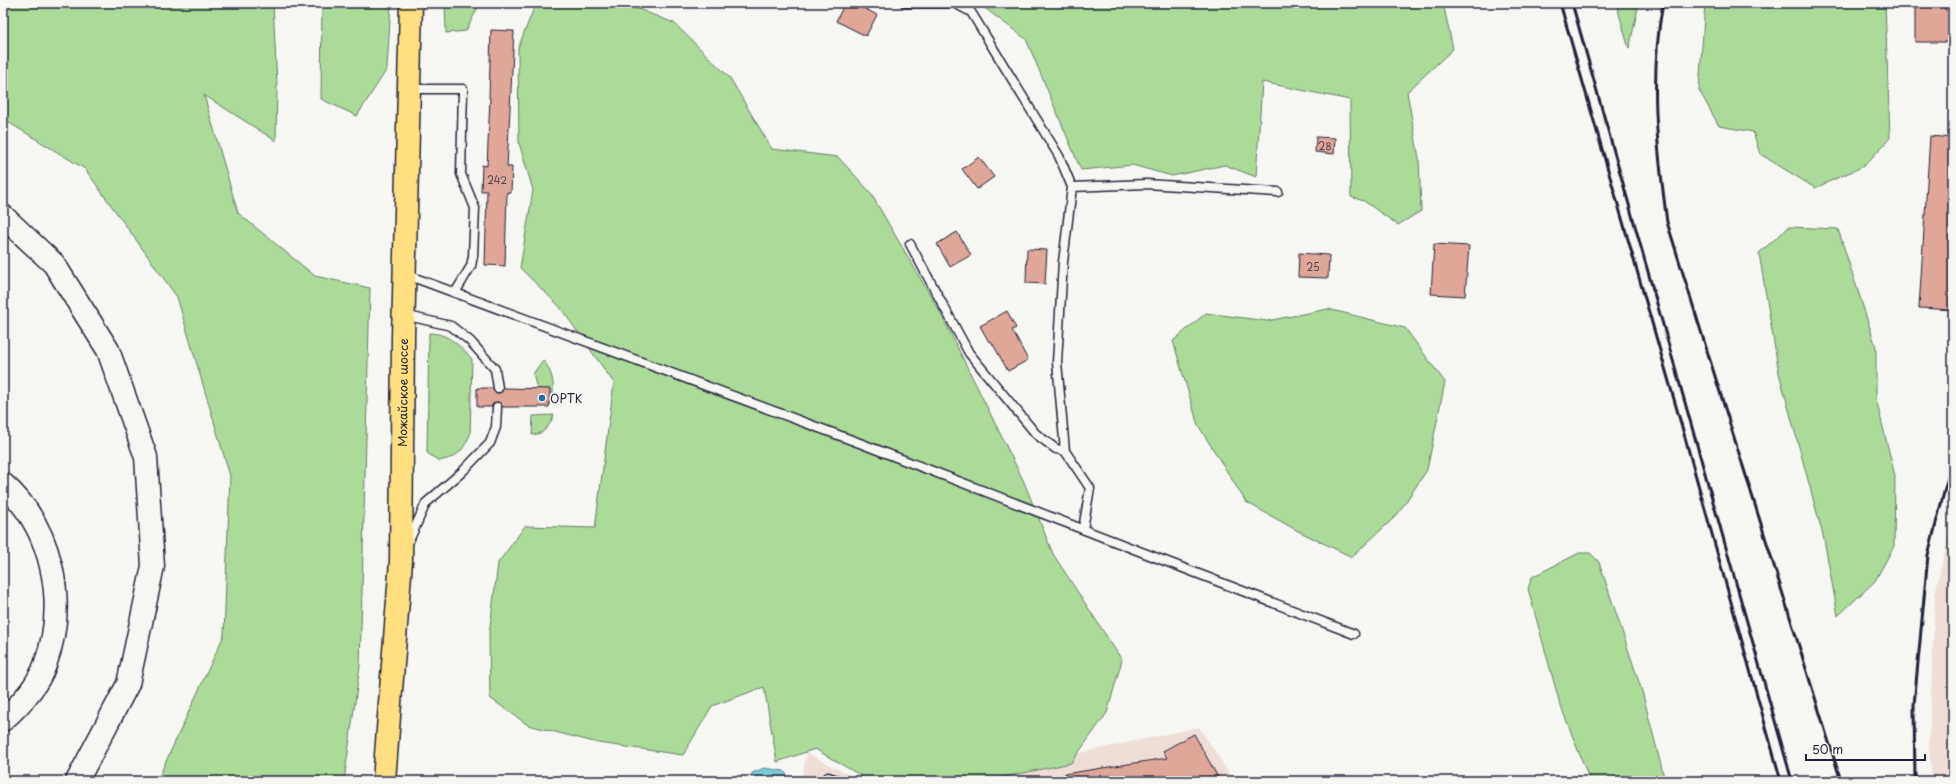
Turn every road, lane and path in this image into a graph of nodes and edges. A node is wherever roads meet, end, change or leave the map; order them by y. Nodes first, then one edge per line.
1 (411, 3) edge
2 (906, 3) edge
3 (409, 89) junction
4 (1072, 187) junction
5 (1278, 192) dead end
6 (3, 216) edge
7 (910, 244) dead end
8 (404, 274) junction
9 (455, 293) junction
10 (403, 315) junction
11 (498, 388) dead end
12 (497, 407) dead end
13 (1065, 451) junction
14 (3, 484) edge
15 (1083, 530) junction
16 (401, 561) junction
17 (1354, 634) dead end
18 (3, 720) edge
19 (828, 777) dead end
20 (77, 781) edge
21 (384, 781) edge
22 (841, 781) edge

1 - 3 main road, Можайское шоссе
2 - 4 lane
3 - 8 main road, Можайское шоссе
3 - 9 lane
4 - 5 lane
4 - 13 lane
6 - 20 main road
7 - 13 lane
8 - 9 lane
8 - 10 main road, Можайское шоссе
9 - 15 lane
10 - 11 lane
10 - 16 main road, Можайское шоссе
12 - 16 lane
13 - 15 lane
14 - 18 main road
15 - 17 lane
16 - 21 main road, Можайское шоссе
19 - 22 lane

